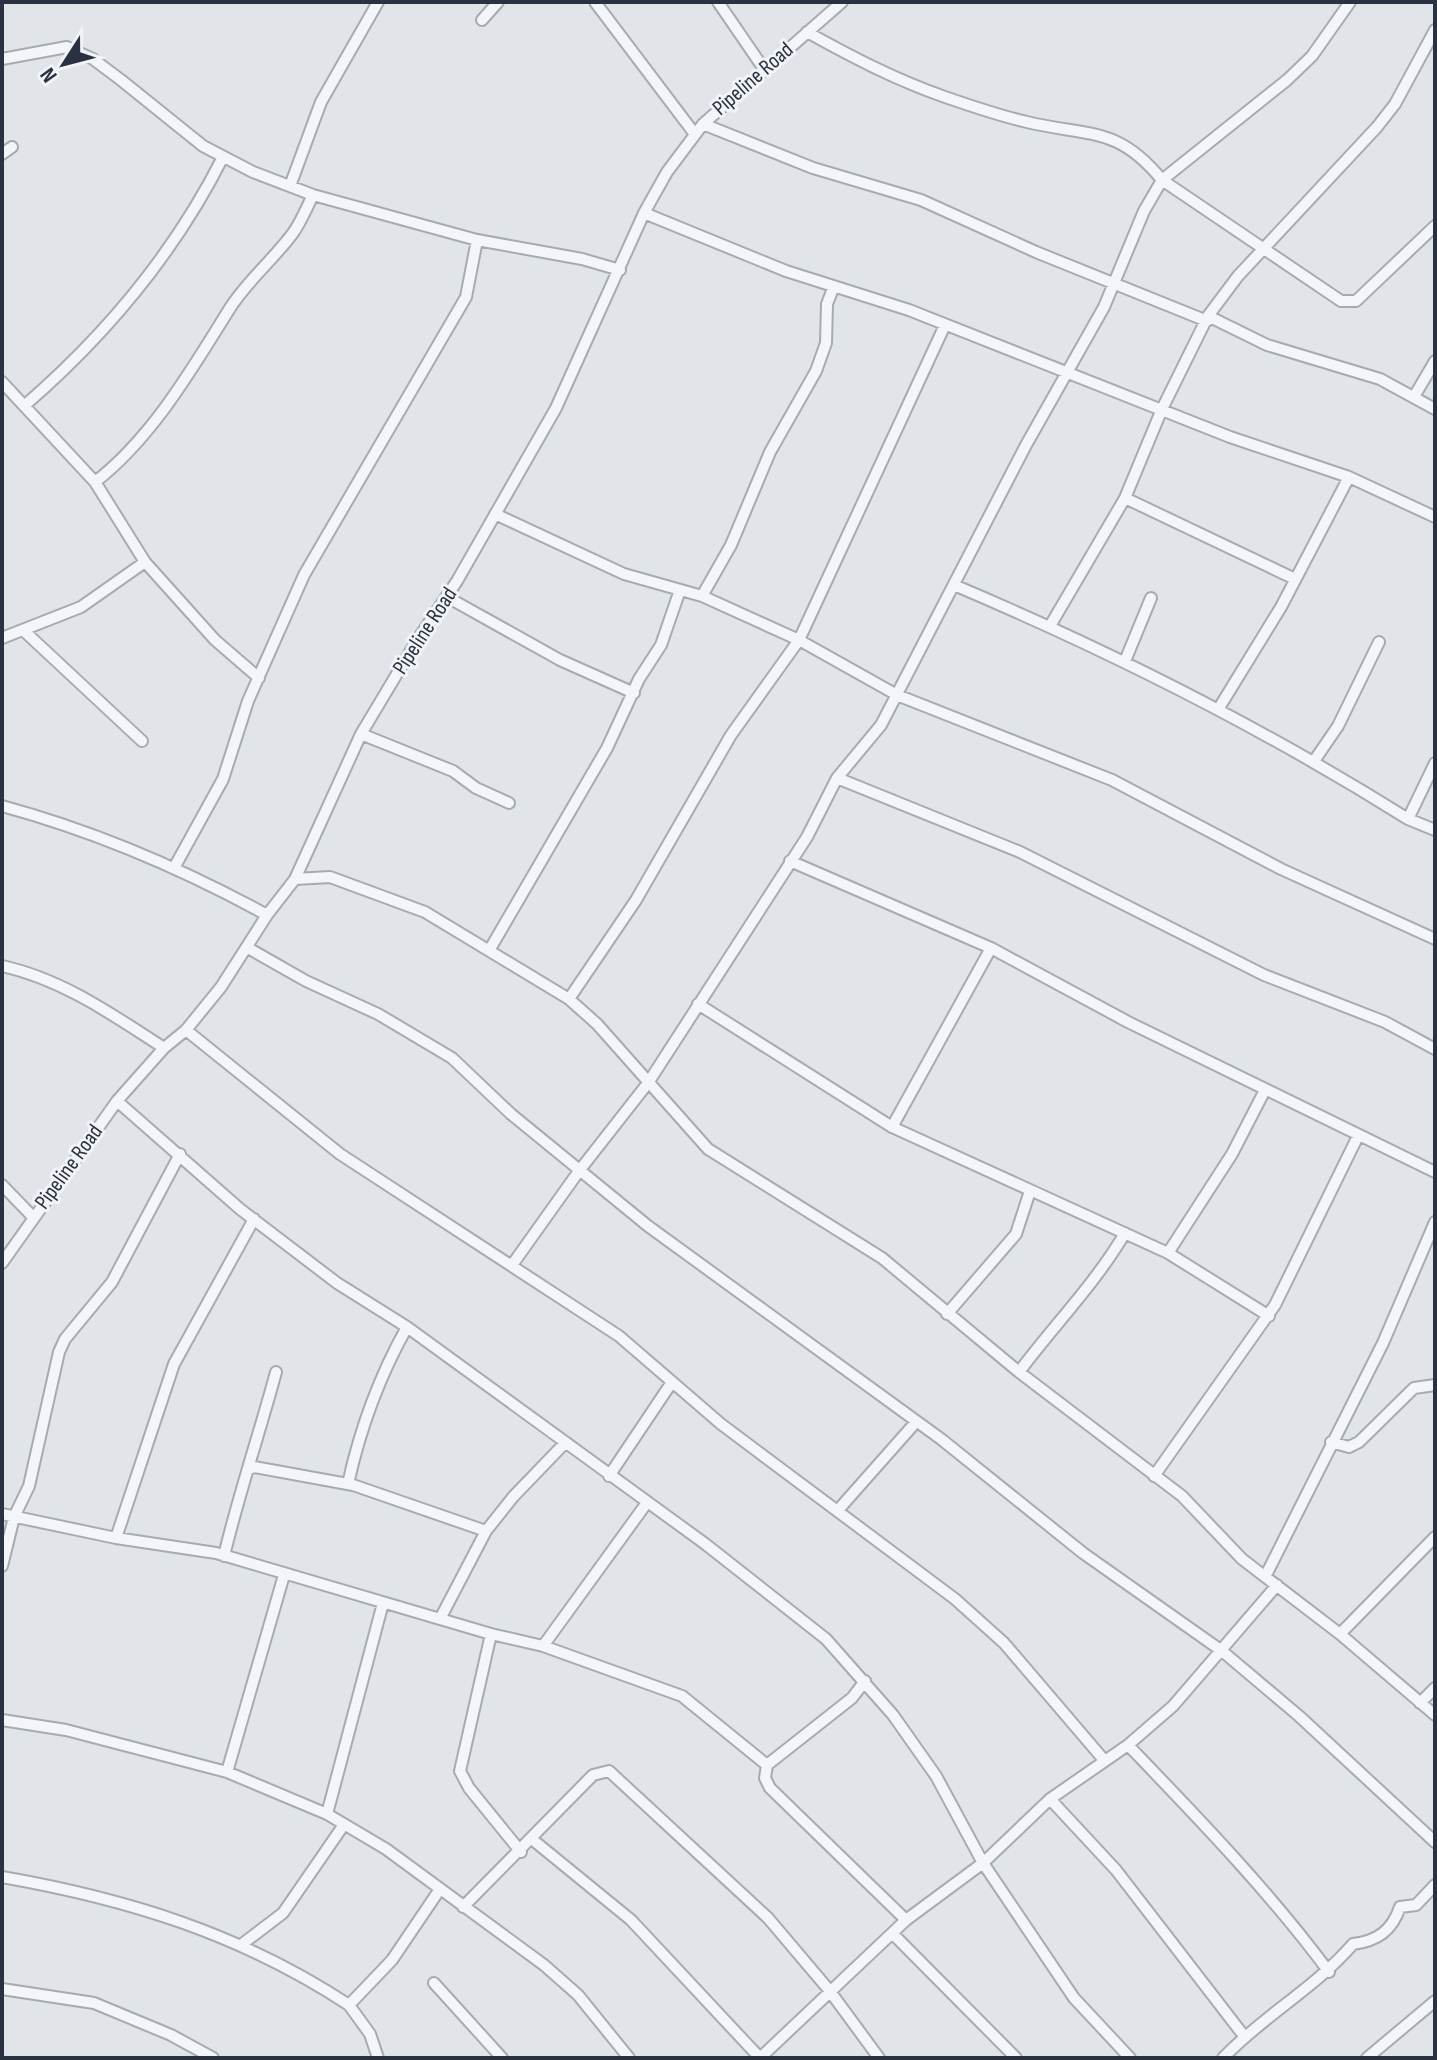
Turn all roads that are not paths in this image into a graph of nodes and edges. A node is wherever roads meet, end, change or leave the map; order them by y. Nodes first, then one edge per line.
1 (378, 2) edge
2 (498, 2) edge
3 (595, 2) edge
4 (718, 2) edge
5 (842, 2) edge
6 (1350, 2) edge
7 (482, 20) dead end
8 (1435, 30) edge
9 (807, 32) junction
10 (2, 59) edge
11 (764, 69) junction
12 (703, 124) junction
13 (694, 133) junction
14 (223, 157) junction
15 (1162, 180) junction
16 (290, 186) junction
17 (313, 195) junction
18 (644, 213) junction
19 (1435, 226) edge
20 (477, 240) junction
21 (1264, 250) junction
22 (620, 270) junction
23 (1113, 285) junction
24 (834, 286) junction
25 (1208, 318) junction
26 (945, 325) junction
27 (1435, 361) edge
28 (1065, 374) junction
29 (2, 382) edge
30 (1415, 395) junction
31 (24, 406) junction
32 (1162, 409) junction
33 (1435, 409) edge
34 (1349, 477) junction
35 (95, 482) junction
36 (1125, 498) junction
37 (495, 514) junction
38 (1435, 517) edge
39 (145, 562) junction
40 (1295, 579) junction
41 (954, 585) junction
42 (680, 590) junction
43 (702, 596) junction
44 (447, 597) junction
45 (1151, 598) dead end
46 (1050, 626) junction
47 (23, 630) junction
48 (2, 638) edge
49 (799, 640) junction
50 (1379, 642) dead end
51 (1125, 661) junction
52 (259, 678) junction
53 (634, 693) junction
54 (897, 695) junction
55 (1219, 708) junction
56 (361, 734) junction
57 (142, 741) dead end
58 (1314, 761) junction
59 (1435, 763) edge
60 (837, 778) junction
61 (509, 803) dead end
62 (2, 806) edge
63 (1408, 819) junction
64 (1435, 830) edge
65 (790, 861) junction
66 (174, 868) junction
67 (295, 879) junction
68 (267, 915) junction
69 (1435, 939) edge
70 (248, 948) junction
71 (991, 948) junction
72 (490, 949) junction
73 (2, 966) edge
74 (569, 999) junction
75 (698, 1004) junction
76 (186, 1030) junction
77 (164, 1048) junction
78 (1435, 1049) edge
79 (648, 1083) junction
80 (1265, 1090) junction
81 (117, 1101) junction
82 (892, 1127) junction
83 (1358, 1136) junction
84 (180, 1154) junction
85 (579, 1171) junction
86 (1435, 1172) edge
87 (2, 1185) edge
88 (1030, 1191) junction
89 (33, 1217) junction
90 (254, 1219) junction
91 (1435, 1222) edge
92 (1125, 1233) junction
93 (1168, 1253) junction
94 (2, 1263) edge
95 (512, 1265) junction
96 (947, 1314) junction
97 (1269, 1316) junction
98 (407, 1327) junction
99 (276, 1372) dead end
100 (1019, 1372) junction
101 (672, 1382) junction
102 (1435, 1385) edge
103 (916, 1422) junction
104 (1331, 1442) junction
105 (564, 1444) junction
106 (249, 1469) junction
107 (609, 1476) junction
108 (1154, 1476) junction
109 (348, 1484) junction
110 (646, 1504) junction
111 (839, 1509) junction
112 (2, 1514) edge
113 (14, 1517) junction
114 (486, 1531) junction
115 (1435, 1537) edge
116 (116, 1538) junction
117 (224, 1556) junction
118 (2, 1566) edge
119 (284, 1575) junction
120 (1266, 1575) junction
121 (1277, 1585) junction
122 (383, 1603) junction
123 (441, 1617) junction
124 (491, 1634) junction
125 (1340, 1634) junction
126 (543, 1646) junction
127 (1222, 1651) junction
128 (865, 1681) junction
129 (1435, 1688) edge
130 (1420, 1703) junction
131 (1435, 1715) edge
132 (2, 1720) edge
133 (1128, 1745) junction
134 (1104, 1760) junction
135 (767, 1765) junction
136 (227, 1772) junction
137 (1050, 1799) junction
138 (327, 1814) junction
139 (343, 1826) junction
140 (533, 1840) junction
141 (1435, 1842) edge
142 (521, 1852) junction
143 (983, 1863) junction
144 (2, 1877) edge
145 (1435, 1885) edge
146 (440, 1889) junction
147 (463, 1907) junction
148 (906, 1920) junction
149 (893, 1934) junction
150 (241, 1945) junction
151 (1329, 1972) junction
152 (434, 1983) dead end
153 (2, 1989) edge
154 (829, 1990) junction
155 (1435, 2001) edge
156 (349, 2005) junction
157 (1244, 2036) junction
158 (213, 2058) edge
159 (378, 2058) edge
160 (502, 2058) edge
161 (629, 2058) edge
162 (760, 2058) edge
163 (879, 2058) edge
164 (1016, 2058) edge
165 (1130, 2058) edge
166 (1223, 2058) edge
167 (1367, 2058) edge

1 - 16 street
2 - 7 street
3 - 13 street
4 - 11 street
5 - 9 street, Pipeline Road
6 - 15 street
8 - 21 street
9 - 11 street, Pipeline Road
9 - 15 street
10 - 14 street
11 - 12 street, Pipeline Road
12 - 13 street, Pipeline Road
12 - 23 street
13 - 18 street, Pipeline Road
14 - 16 street
14 - 31 street
15 - 21 street
15 - 23 street
16 - 17 street
17 - 20 street
17 - 35 street
18 - 22 street, Pipeline Road
18 - 24 street
19 - 21 street
20 - 22 street
20 - 52 street
21 - 25 street
22 - 37 street, Pipeline Road
23 - 25 street
23 - 28 street
24 - 26 street
24 - 43 street
25 - 30 street
25 - 32 street
26 - 28 street
26 - 49 street
27 - 30 street
28 - 32 street
28 - 41 street
29 - 31 street
30 - 33 street
31 - 35 street
32 - 34 street
32 - 36 street
34 - 38 street
34 - 40 street
35 - 39 street
36 - 40 street
36 - 46 street
37 - 42 street
37 - 44 street, Pipeline Road
39 - 47 street
39 - 52 street
40 - 55 street
41 - 46 street
41 - 54 street
42 - 43 street
42 - 53 street
43 - 49 street
44 - 53 street
44 - 56 street, Pipeline Road
45 - 51 street
46 - 51 street
47 - 48 street
47 - 57 street
49 - 54 street
49 - 74 street
50 - 58 street
51 - 55 street
52 - 66 street
53 - 72 street
54 - 60 street
54 - 69 street
55 - 58 street
56 - 61 street
56 - 67 street, Pipeline Road
58 - 63 street
59 - 63 street
60 - 65 street
60 - 78 street
62 - 66 street
63 - 64 street
65 - 71 street
65 - 75 street
66 - 68 street
67 - 68 street, Pipeline Road
67 - 72 street
68 - 70 street, Pipeline Road
70 - 76 street, Pipeline Road
70 - 85 street
71 - 80 street
71 - 82 street
72 - 74 street
73 - 77 street
74 - 79 street
75 - 79 street
75 - 82 street
76 - 77 street, Pipeline Road
76 - 95 street
77 - 81 street, Pipeline Road
79 - 85 street
79 - 96 street
80 - 83 street
80 - 93 street
81 - 84 street
81 - 89 street, Pipeline Road
82 - 88 street
83 - 86 street
83 - 97 street
84 - 90 street
84 - 113 street
85 - 95 street
85 - 103 street
87 - 89 street
88 - 92 street
88 - 96 street
89 - 94 street, Pipeline Road
90 - 98 street
90 - 116 street
91 - 104 street
92 - 93 street
92 - 100 street
93 - 97 street
95 - 101 street
96 - 100 street
97 - 108 street
98 - 105 street
98 - 109 street
99 - 106 street
100 - 108 street
101 - 107 street
101 - 111 street
102 - 104 street
103 - 111 street
103 - 127 street
104 - 120 street
105 - 107 street
105 - 114 street
106 - 109 street
106 - 117 street
107 - 110 street
108 - 120 street
109 - 114 street
110 - 126 street
110 - 128 street
111 - 134 street
112 - 113 street
113 - 116 street
113 - 118 street
114 - 123 street
115 - 125 street
116 - 117 street
117 - 119 street
119 - 122 street
119 - 136 street
120 - 121 street
121 - 125 street
121 - 127 street
122 - 123 street
122 - 138 street
123 - 124 street
124 - 126 street
124 - 142 street
125 - 130 street
126 - 135 street
127 - 133 street
127 - 141 street
128 - 135 street
128 - 143 street
129 - 130 street
130 - 131 street
132 - 136 street
133 - 134 street
133 - 151 street
134 - 137 street
135 - 148 street
136 - 138 street
137 - 143 street
137 - 157 street
138 - 139 street
139 - 146 street
139 - 150 street
140 - 142 street
140 - 154 street
140 - 162 street
142 - 147 street
143 - 148 street
143 - 165 street
144 - 150 street
145 - 151 street
146 - 147 street
146 - 156 street
147 - 161 street
148 - 149 street
149 - 154 street
149 - 164 street
150 - 156 street
151 - 157 street
152 - 160 street
153 - 158 street
154 - 162 street
154 - 163 street
155 - 167 street
156 - 159 street
157 - 166 street

